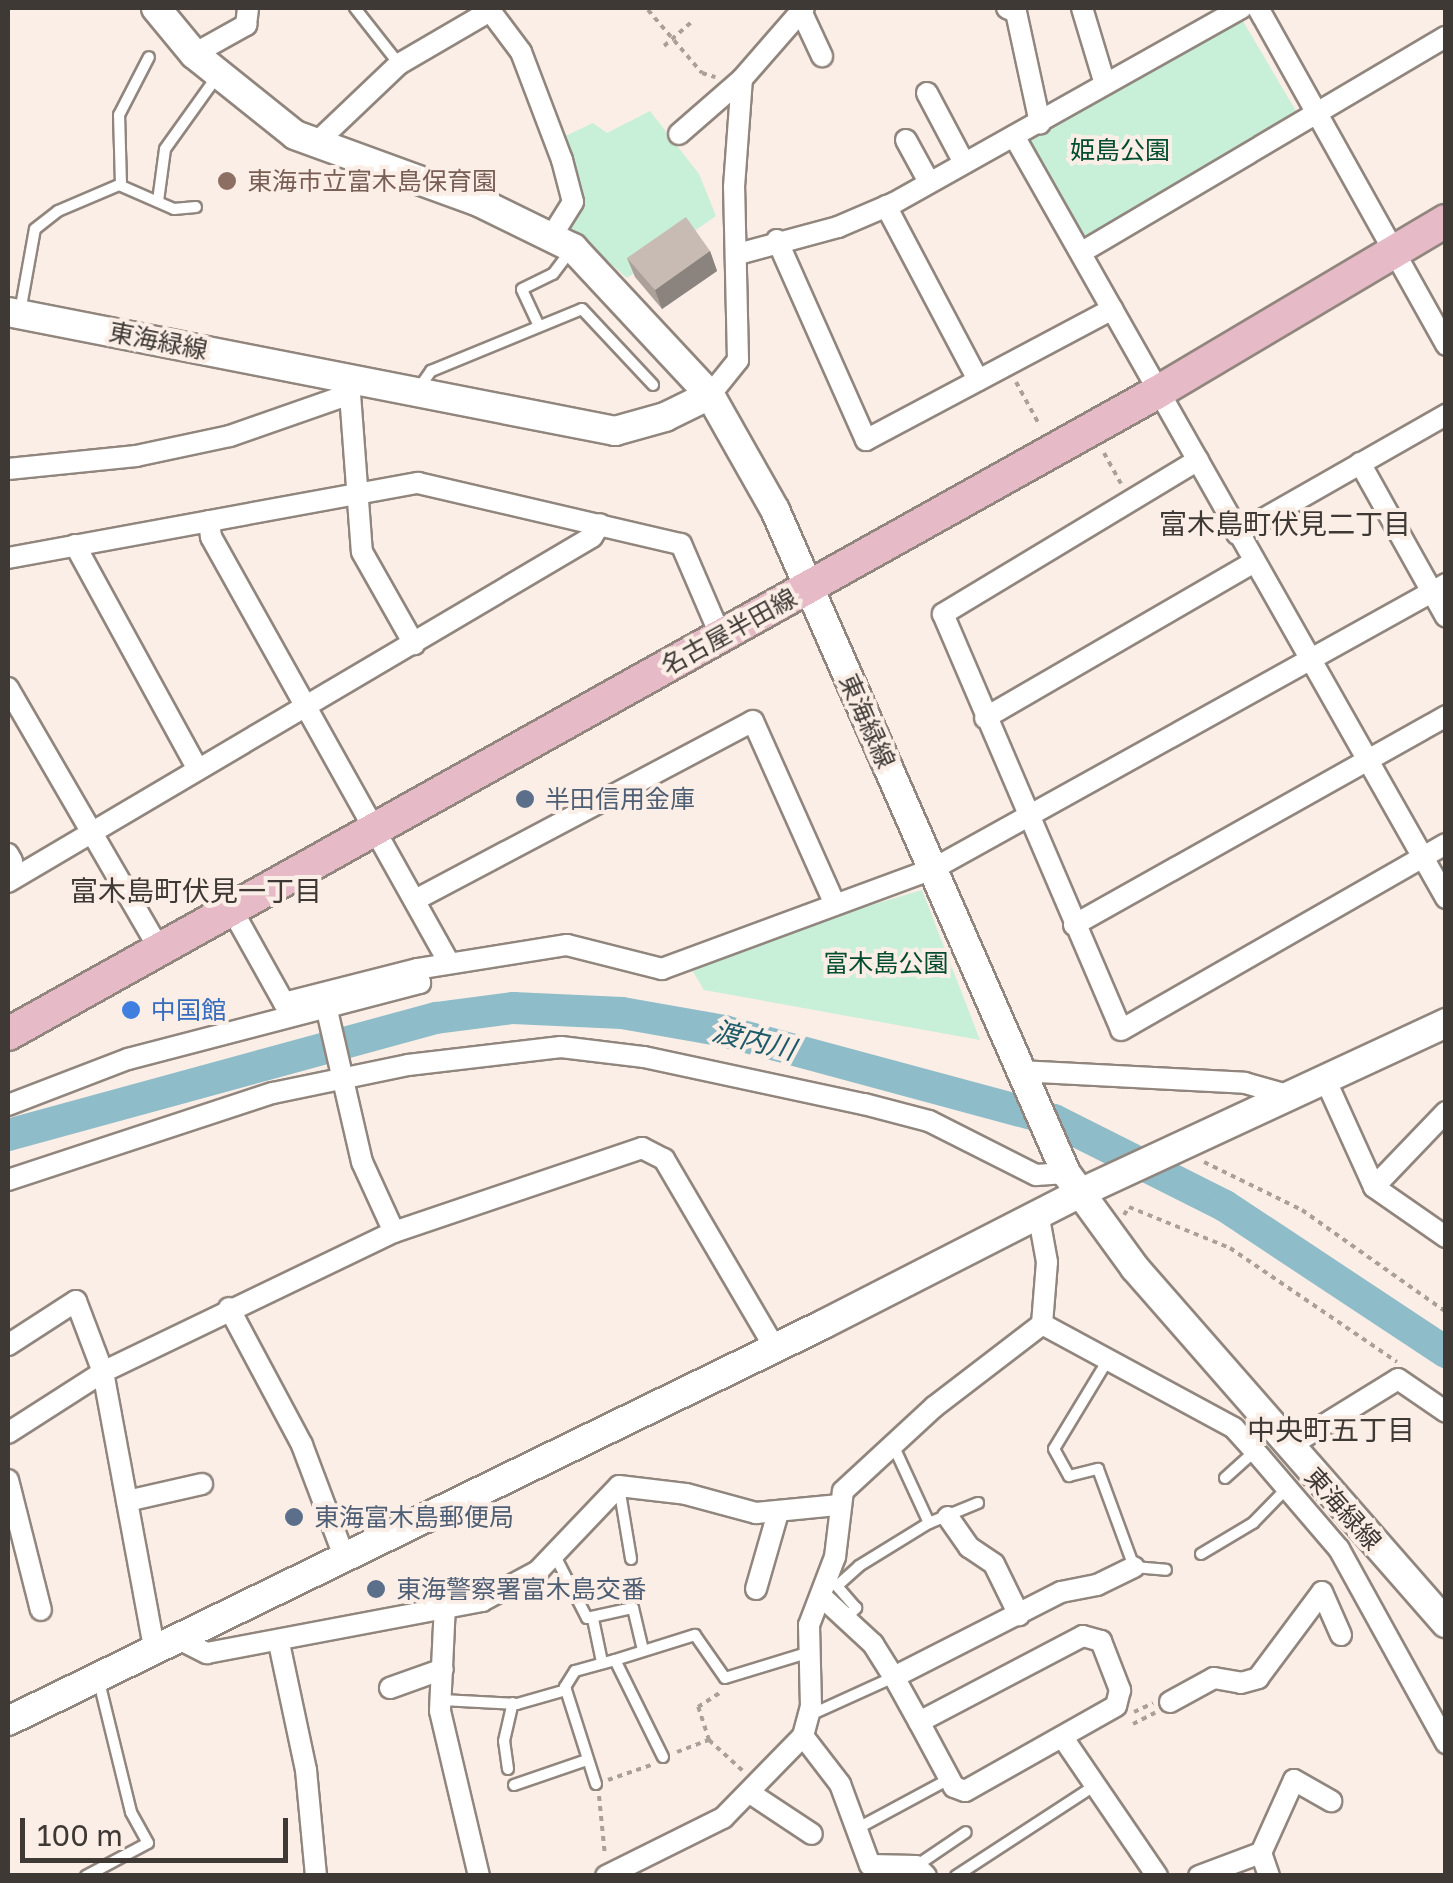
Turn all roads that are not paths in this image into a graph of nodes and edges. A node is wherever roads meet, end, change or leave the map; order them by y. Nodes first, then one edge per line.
1 (156, 8) edge
2 (248, 8) edge
3 (356, 8) edge
4 (1007, 8) edge
5 (1082, 8) edge
6 (1242, 8) edge
7 (1258, 8) edge
8 (489, 9) edge
9 (803, 9) edge
10 (1446, 37) edge
11 (194, 54) junction
12 (150, 56) dead end
13 (822, 56) dead end
14 (399, 64) junction
15 (219, 74) junction
16 (1104, 82) junction
17 (734, 84) junction
18 (926, 92) dead end
19 (1316, 112) junction
20 (1040, 123) junction
21 (679, 134) dead end
22 (1014, 136) junction
23 (906, 140) dead end
24 (315, 144) junction
25 (964, 162) junction
26 (929, 182) junction
27 (121, 186) junction
28 (158, 200) junction
29 (196, 206) dead end
30 (886, 206) junction
31 (1446, 221) edge
32 (777, 240) junction
33 (563, 242) junction
34 (1087, 248) dead end
35 (1393, 250) junction
36 (738, 254) junction
37 (1112, 308) junction
38 (14, 313) edge
39 (538, 324) junction
40 (1446, 345) edge
41 (978, 380) junction
42 (653, 384) dead end
43 (353, 388) junction
44 (416, 392) junction
45 (1156, 393) junction
46 (710, 395) junction
47 (1446, 415) edge
48 (1198, 460) junction
49 (1360, 464) junction
50 (8, 470) edge
51 (357, 494) junction
52 (208, 521) junction
53 (600, 524) junction
54 (1236, 534) junction
55 (75, 546) junction
56 (8, 558) edge
57 (1252, 563) junction
58 (808, 588) junction
59 (1439, 588) edge
60 (1446, 617) edge
61 (721, 637) junction
62 (414, 644) junction
63 (1309, 664) junction
64 (8, 688) edge
65 (308, 705) junction
66 (1446, 716) edge
67 (985, 718) junction
68 (1365, 762) junction
69 (198, 770) junction
70 (1029, 816) junction
71 (375, 825) junction
72 (89, 834) junction
73 (1446, 844) edge
74 (1424, 857) junction
75 (9, 866) edge
76 (933, 869) junction
77 (1446, 898) edge
78 (417, 900) junction
79 (833, 900) junction
80 (230, 908) junction
81 (1074, 925) junction
82 (159, 949) junction
83 (449, 962) junction
84 (417, 969) junction
85 (326, 1006) junction
86 (1446, 1023) edge
87 (8, 1034) edge
88 (340, 1074) junction
89 (1326, 1081) junction
90 (1023, 1082) junction
91 (1291, 1096) junction
92 (8, 1105) edge
93 (1446, 1112) edge
94 (8, 1180) edge
95 (1073, 1183) junction
96 (1374, 1187) junction
97 (1039, 1218) junction
98 (394, 1232) junction
99 (1446, 1236) edge
100 (229, 1308) junction
101 (1042, 1324) junction
102 (8, 1344) edge
103 (774, 1348) junction
104 (1106, 1362) junction
105 (102, 1372) junction
106 (1446, 1412) edge
107 (8, 1433) edge
108 (893, 1445) junction
109 (1288, 1447) junction
110 (1255, 1451) junction
111 (1225, 1478) dead end
112 (8, 1480) edge
113 (202, 1484) dead end
114 (619, 1486) junction
115 (1288, 1488) junction
116 (126, 1501) junction
117 (978, 1503) dead end
118 (837, 1504) junction
119 (778, 1513) junction
120 (938, 1520) junction
121 (554, 1554) junction
122 (1201, 1554) dead end
123 (344, 1556) junction
124 (631, 1559) dead end
125 (1347, 1564) junction
126 (1134, 1567) junction
127 (1166, 1570) dead end
128 (756, 1589) dead end
129 (1322, 1592) junction
130 (821, 1596) junction
131 (445, 1604) junction
132 (41, 1610) dead end
133 (1019, 1615) junction
134 (592, 1619) junction
135 (845, 1619) junction
136 (1446, 1623) edge
137 (1340, 1635) dead end
138 (164, 1641) junction
139 (279, 1643) junction
140 (643, 1650) junction
141 (807, 1653) junction
142 (615, 1660) junction
143 (602, 1662) junction
144 (443, 1669) junction
145 (97, 1676) junction
146 (894, 1677) junction
147 (390, 1688) dead end
148 (566, 1690) junction
149 (442, 1700) junction
150 (1170, 1702) road end
151 (514, 1703) junction
152 (8, 1721) edge
153 (919, 1722) junction
154 (805, 1726) junction
155 (1063, 1738) junction
156 (1446, 1743) edge
157 (663, 1757) road end
158 (588, 1760) junction
159 (508, 1769) dead end
160 (950, 1779) junction
161 (596, 1784) road end
162 (756, 1784) junction
163 (1095, 1785) junction
164 (514, 1786) dead end
165 (1332, 1801) dead end
166 (860, 1827) junction
167 (966, 1832) dead end
168 (812, 1834) dead end
169 (1261, 1853) junction
170 (863, 1870) edge
171 (921, 1870) edge
172 (609, 1874) edge
173 (86, 1876) edge
174 (316, 1876) edge
175 (479, 1876) edge
176 (956, 1876) edge
177 (1157, 1876) edge
178 (1199, 1876) edge
179 (1270, 1876) edge

1 - 11 street
2 - 11 street
3 - 14 lane
4 - 20 street
5 - 16 street
6 - 16 street
7 - 19 street
8 - 14 street
8 - 33 street
9 - 13 street
9 - 17 street
10 - 19 street
11 - 15 street
12 - 27 lane
14 - 24 street
15 - 24 street
15 - 28 lane
16 - 20 street
17 - 21 street
17 - 36 street
18 - 25 street
19 - 34 street
19 - 35 street
20 - 22 street
22 - 25 street
22 - 37 street
23 - 26 street
24 - 33 street
25 - 26 street
26 - 30 street
27 - 28 lane
27 - 38 lane
28 - 29 lane
30 - 32 street
30 - 41 street
31 - 35 main road, 名古屋半田線
32 - 36 street
32 - 41 street
33 - 39 lane
33 - 46 street
35 - 40 street
35 - 45 main road, 名古屋半田線
36 - 46 street
37 - 41 street
37 - 45 street
38 - 43 street, 東海緑線
39 - 42 lane
39 - 44 lane
43 - 44 street, 東海緑線
43 - 50 street
43 - 51 street
44 - 46 street, 東海緑線
45 - 48 street
45 - 58 main road, 名古屋半田線
46 - 58 street, 東海緑線
47 - 49 street
48 - 54 street
48 - 67 street
49 - 54 street
49 - 59 street
51 - 52 street
51 - 53 street
51 - 62 street
52 - 55 street
52 - 65 street
53 - 61 street
53 - 62 street
54 - 57 street
55 - 56 street
55 - 69 street
57 - 63 street
57 - 67 street
58 - 61 main road, 名古屋半田線
58 - 76 street, 東海緑線
59 - 60 street
59 - 63 street
61 - 71 main road, 名古屋半田線
62 - 65 street
63 - 68 street
63 - 70 street
64 - 72 street
65 - 69 street
65 - 71 street
66 - 68 street
67 - 70 street
68 - 74 street
68 - 81 street
69 - 72 street
70 - 76 street
70 - 81 street
71 - 78 street
71 - 80 main road, 名古屋半田線
72 - 75 street
72 - 82 street
73 - 74 street
74 - 77 street
74 - 81 street
76 - 79 street
76 - 90 street, 東海緑線
78 - 79 street
78 - 83 street
79 - 83 street
80 - 82 main road, 名古屋半田線
80 - 84 street
82 - 87 main road, 名古屋半田線
83 - 84 street
84 - 85 street
85 - 88 street
85 - 92 street
86 - 89 street
88 - 94 street
88 - 95 street
88 - 98 street
89 - 91 street
89 - 96 street
90 - 91 street
90 - 95 street, 東海緑線
91 - 95 street
93 - 96 street
95 - 97 street
95 - 109 street, 東海緑線
96 - 99 street
97 - 101 street
97 - 103 street
98 - 100 street
98 - 103 street
100 - 105 street
100 - 123 street
101 - 104 street
101 - 108 street
102 - 105 street
103 - 123 street
104 - 110 street
104 - 126 lane
105 - 107 street
105 - 116 street
106 - 109 street
108 - 118 street
108 - 120 lane
109 - 136 street, 東海緑線
110 - 111 lane
110 - 115 street
112 - 132 street
113 - 116 street
114 - 119 street
114 - 121 street
114 - 124 lane
115 - 122 lane
115 - 125 street
116 - 138 street
117 - 120 lane
118 - 119 street
118 - 130 street
119 - 128 street
120 - 133 street
120 - 135 lane
121 - 131 street
121 - 134 lane
123 - 138 street
125 - 129 street
125 - 156 street
126 - 127 lane
126 - 133 street
129 - 137 street
129 - 150 street
130 - 135 street
130 - 141 street
131 - 139 street
131 - 144 street
133 - 146 street
134 - 140 lane
134 - 143 lane
135 - 146 street
138 - 139 street
138 - 145 street
139 - 174 street
140 - 141 lane
140 - 142 lane
141 - 154 street
142 - 143 lane
142 - 157 lane
143 - 148 lane
144 - 147 street
144 - 149 street
145 - 152 street
145 - 173 lane
146 - 153 street
146 - 154 lane
148 - 151 lane
148 - 158 lane
149 - 151 lane
149 - 175 street
151 - 159 lane
153 - 155 street
153 - 160 street
154 - 162 street
154 - 166 street
155 - 160 street
155 - 163 street
158 - 161 lane
158 - 164 lane
160 - 166 lane
162 - 168 street
162 - 172 street
163 - 176 lane
163 - 177 street
165 - 169 street
166 - 170 street
167 - 171 lane
169 - 178 street
169 - 179 street
170 - 171 street

